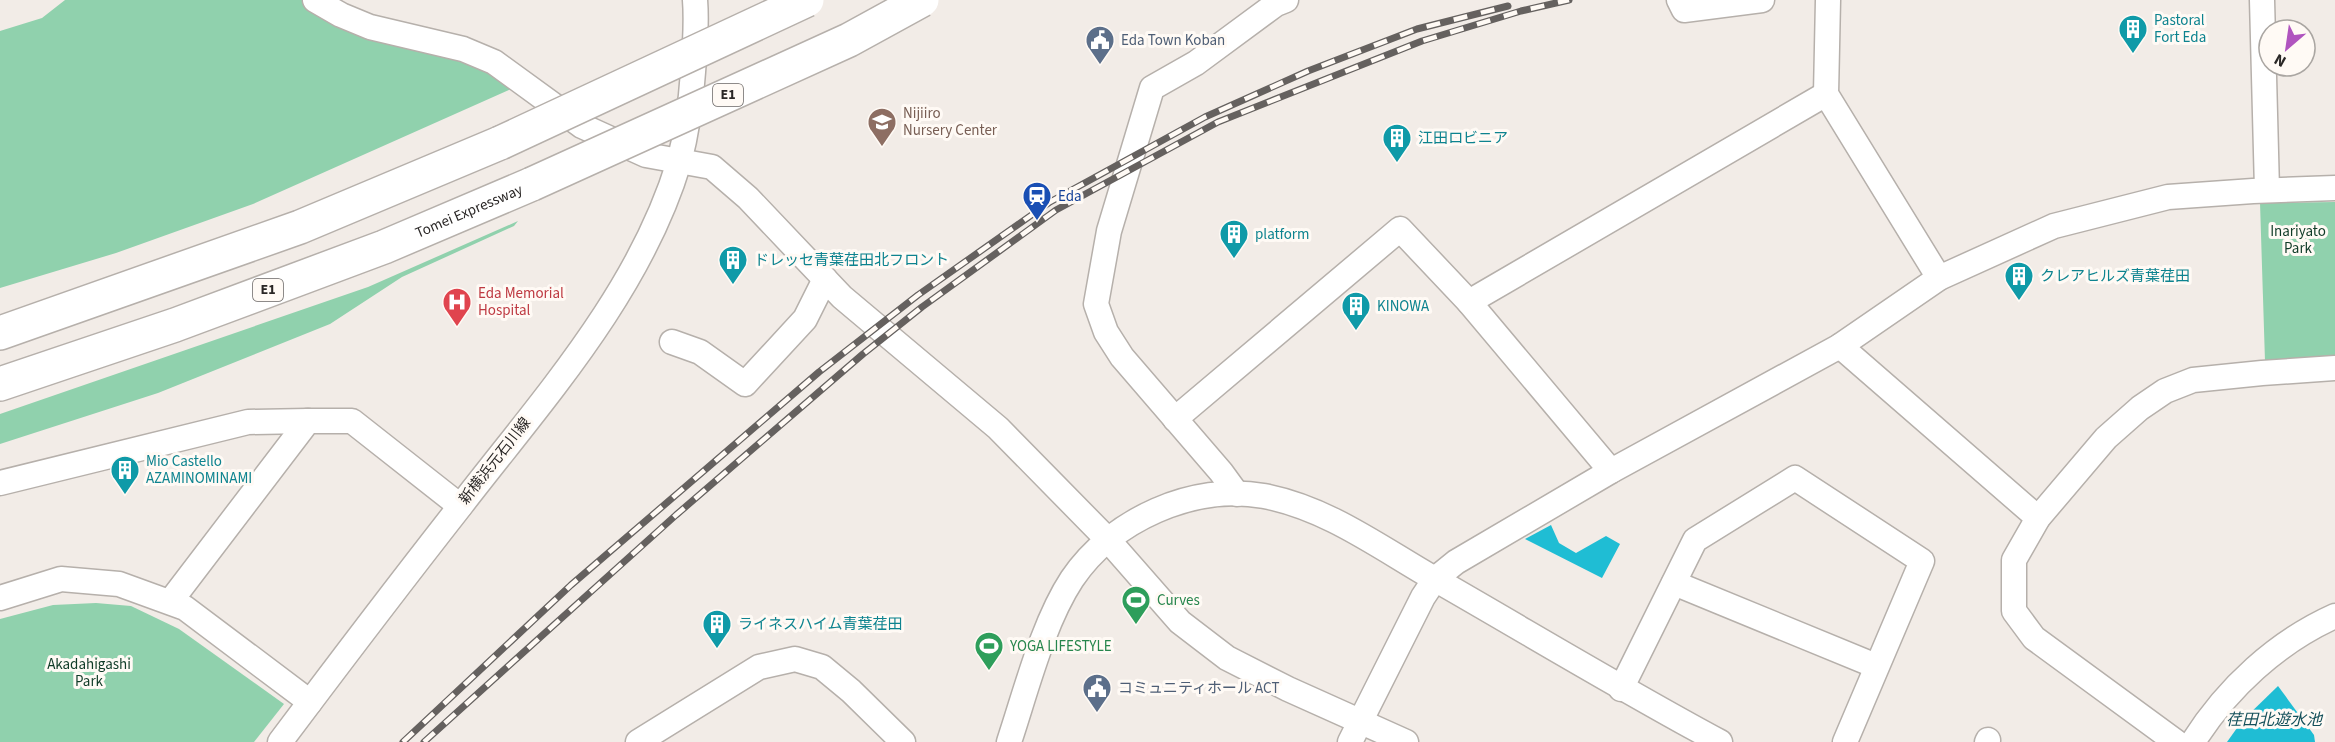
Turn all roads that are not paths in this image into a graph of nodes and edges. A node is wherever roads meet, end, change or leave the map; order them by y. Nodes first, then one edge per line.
1 (315, 0) edge
2 (695, 0) edge
3 (807, 0) edge
4 (922, 0) edge
5 (1286, 0) edge
6 (1679, 0) edge
7 (1762, 0) edge
8 (1828, 0) edge
9 (2262, 0) edge
10 (1826, 94) junction
11 (678, 162) junction
12 (2335, 188) edge
13 (2267, 190) junction
14 (1940, 278) junction
15 (825, 279) junction
16 (1469, 302) junction
17 (0, 333) edge
18 (672, 342) dead end
19 (1839, 346) junction
20 (2335, 368) edge
21 (0, 384) edge
22 (1175, 419) junction
23 (308, 421) junction
24 (1611, 471) junction
25 (0, 483) edge
26 (1237, 494) junction
27 (460, 506) junction
28 (2038, 518) junction
29 (1108, 541) junction
30 (1435, 579) junction
31 (1674, 583) junction
32 (0, 598) edge
33 (170, 602) junction
34 (2335, 616) edge
35 (1876, 666) junction
36 (1621, 689) junction
37 (310, 702) junction
38 (1355, 731) edge
39 (280, 742) edge
40 (638, 742) edge
41 (903, 742) edge
42 (1009, 742) edge
43 (1406, 742) edge
44 (1720, 742) edge
45 (1845, 742) edge
46 (2176, 742) edge
47 (2193, 742) edge

1 - 11 street
2 - 11 street, 新横浜元石川線
3 - 17 highway, bridge
4 - 21 highway, Tomei Expressway / E1, bridge
5 - 22 street
6 - 7 street
8 - 10 street
9 - 13 street
10 - 14 street
10 - 16 street
11 - 15 street
11 - 27 street, 新横浜元石川線
12 - 13 street
13 - 14 street
14 - 19 street
15 - 18 street
15 - 29 street
16 - 22 street
16 - 24 street
19 - 24 street
19 - 28 street
20 - 28 street
22 - 26 street
23 - 25 street
23 - 27 street
23 - 33 street
24 - 30 street
26 - 29 street
26 - 30 street
27 - 37 street, 新横浜元石川線
28 - 46 street
29 - 38 street
29 - 42 street
30 - 36 street
30 - 38 street
31 - 35 street
31 - 35 street
31 - 36 street
32 - 33 street
33 - 37 street
34 - 47 street
35 - 45 street
36 - 44 street
37 - 39 street, 新横浜元石川線
38 - 43 street
40 - 41 street

